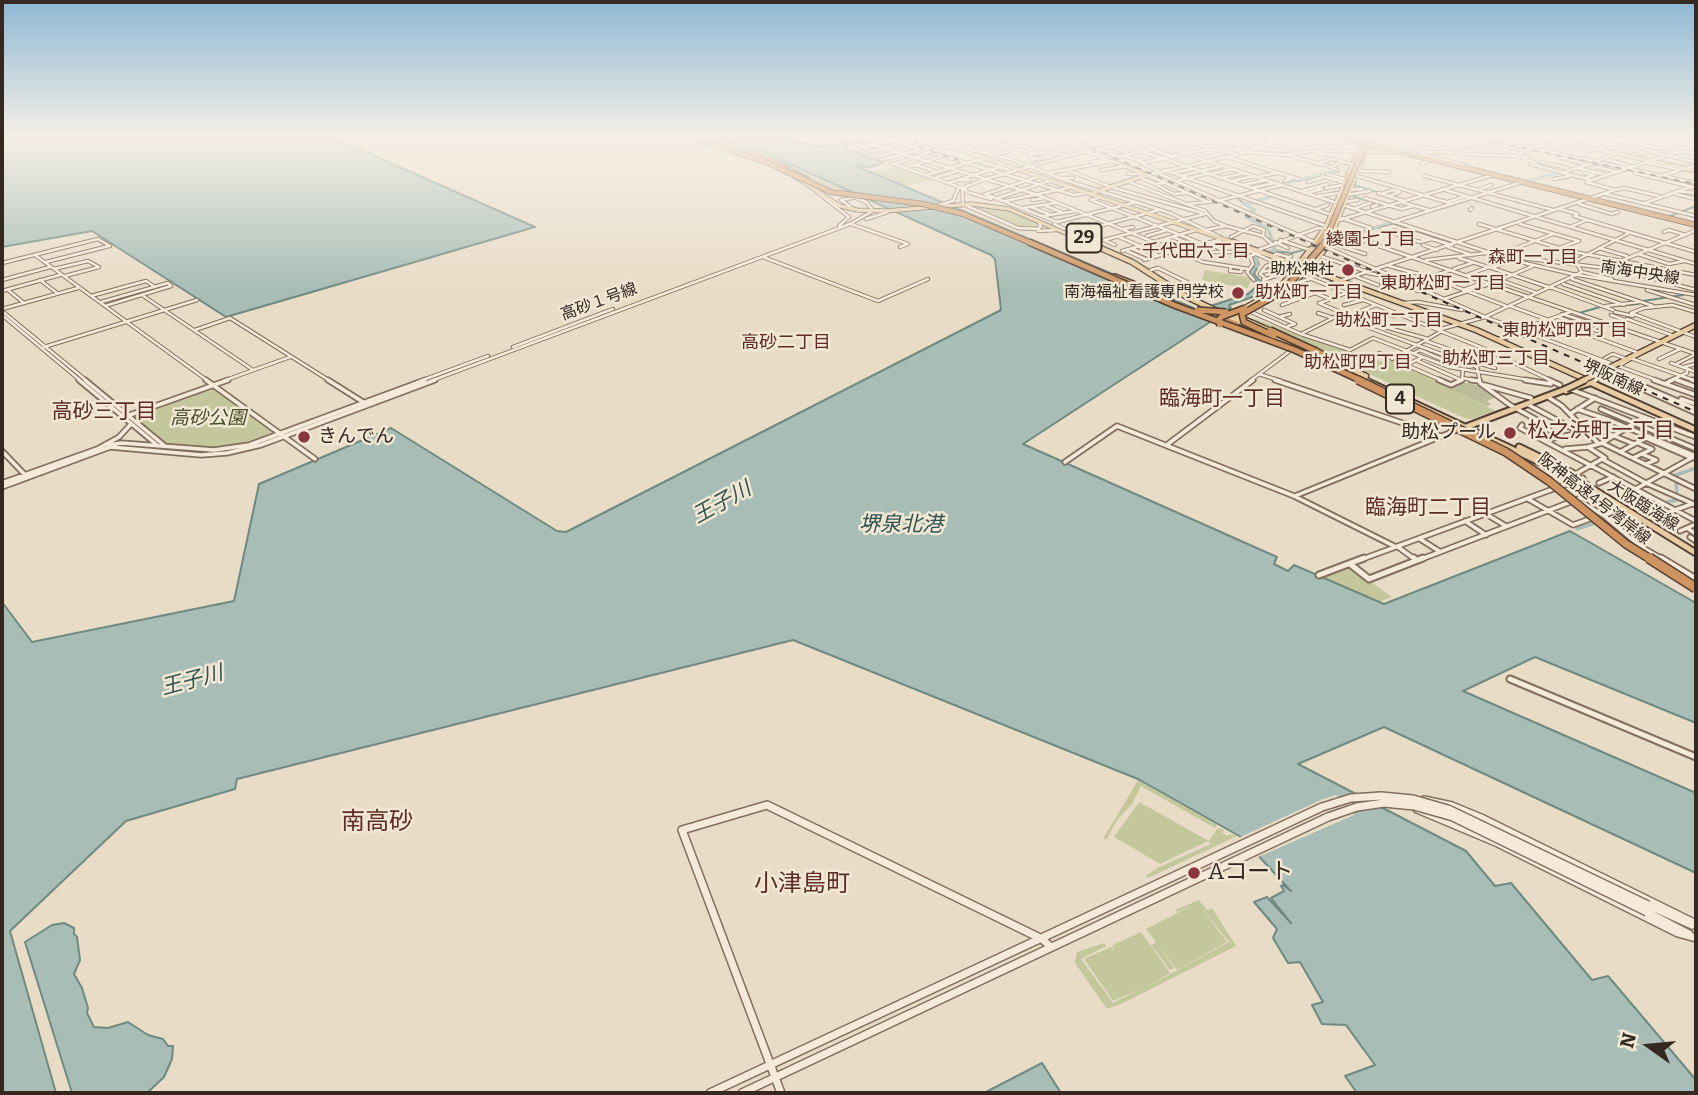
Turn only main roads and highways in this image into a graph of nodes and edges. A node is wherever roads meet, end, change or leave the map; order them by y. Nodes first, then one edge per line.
1 (817, 189) edge
2 (817, 189) edge
3 (825, 189) edge
4 (830, 189) edge
5 (832, 189) edge
6 (1085, 189) edge
7 (1104, 189) edge
8 (1339, 189) edge
9 (1339, 189) edge
10 (1340, 189) edge
11 (1548, 189) edge
12 (1091, 193) junction
13 (854, 195) junction
14 (1590, 199) junction
15 (944, 205) junction
16 (891, 210) junction
17 (1696, 226) edge
18 (1328, 229) junction
19 (1318, 246) junction
20 (1302, 259) junction
21 (1074, 262) junction
22 (1309, 268) junction
23 (1099, 270) junction
24 (1146, 295) junction
25 (1209, 306) junction
26 (1261, 306) junction
27 (1187, 308) junction
28 (1234, 316) junction
29 (1696, 325) edge
30 (1293, 349) junction
31 (1344, 366) junction
32 (1584, 379) junction
33 (1592, 382) junction
34 (1369, 383) junction
35 (1566, 388) junction
36 (1396, 395) junction
37 (1529, 401) junction
38 (1516, 407) junction
39 (1468, 426) junction
40 (1696, 430) edge
41 (1696, 551) edge
42 (1696, 585) edge

1 - 16 main road, 大阪臨海線 / 29
2 - 16 main road, 大阪臨海線 / 29
3 - 21 highway, 阪神高速4号湾岸線 / 4, bridge
4 - 13 highway, 4, bridge
5 - 13 highway, 阪神高速4号湾岸線 / 4, bridge
6 - 12 main road, 堺阪南線
7 - 12 main road
8 - 18 main road
9 - 18 highway, bridge
10 - 18 main road
11 - 14 highway
12 - 20 main road, 堺阪南線
13 - 23 highway, 阪神高速4号湾岸線 / 4, bridge
14 - 17 highway
14 - 17 highway
15 - 16 main road, 大阪臨海線 / 29, bridge
15 - 16 main road, 大阪臨海線 / 29, bridge
15 - 25 main road, 大阪臨海線 / 29
15 - 25 main road, 大阪臨海線 / 29
18 - 19 highway, bridge
18 - 20 highway
18 - 22 highway, bridge
19 - 20 main road
19 - 22 main road
19 - 26 highway, bridge
20 - 22 main road, 堺阪南線
20 - 28 main road
21 - 24 highway, bridge
21 - 34 highway, 阪神高速4号湾岸線 / 4, bridge
22 - 28 main road
22 - 32 main road, 堺阪南線
23 - 26 highway, bridge
23 - 27 highway, 阪神高速4号湾岸線 / 4, bridge
24 - 26 highway, bridge
24 - 30 highway, bridge
25 - 28 main road, 大阪臨海線 / 29, bridge
26 - 34 highway, bridge
26 - 36 highway, bridge
27 - 31 highway, bridge
27 - 36 highway, 阪神高速4号湾岸線 / 4, bridge
28 - 30 main road, 大阪臨海線 / 29
28 - 31 main road, 大阪臨海線 / 29
29 - 35 main road, bridge
30 - 34 main road, 大阪臨海線 / 29
31 - 39 main road, 大阪臨海線 / 29
32 - 33 main road, 堺阪南線
32 - 35 main road
33 - 35 main road
33 - 40 main road, 堺阪南線
34 - 39 main road, 大阪臨海線 / 29
34 - 42 highway, 阪神高速4号湾岸線 / 4, bridge
35 - 37 main road
35 - 37 main road
35 - 38 main road
36 - 42 highway, 阪神高速4号湾岸線 / 4, bridge
37 - 38 main road
38 - 39 main road
39 - 41 main road, 大阪臨海線 / 29

